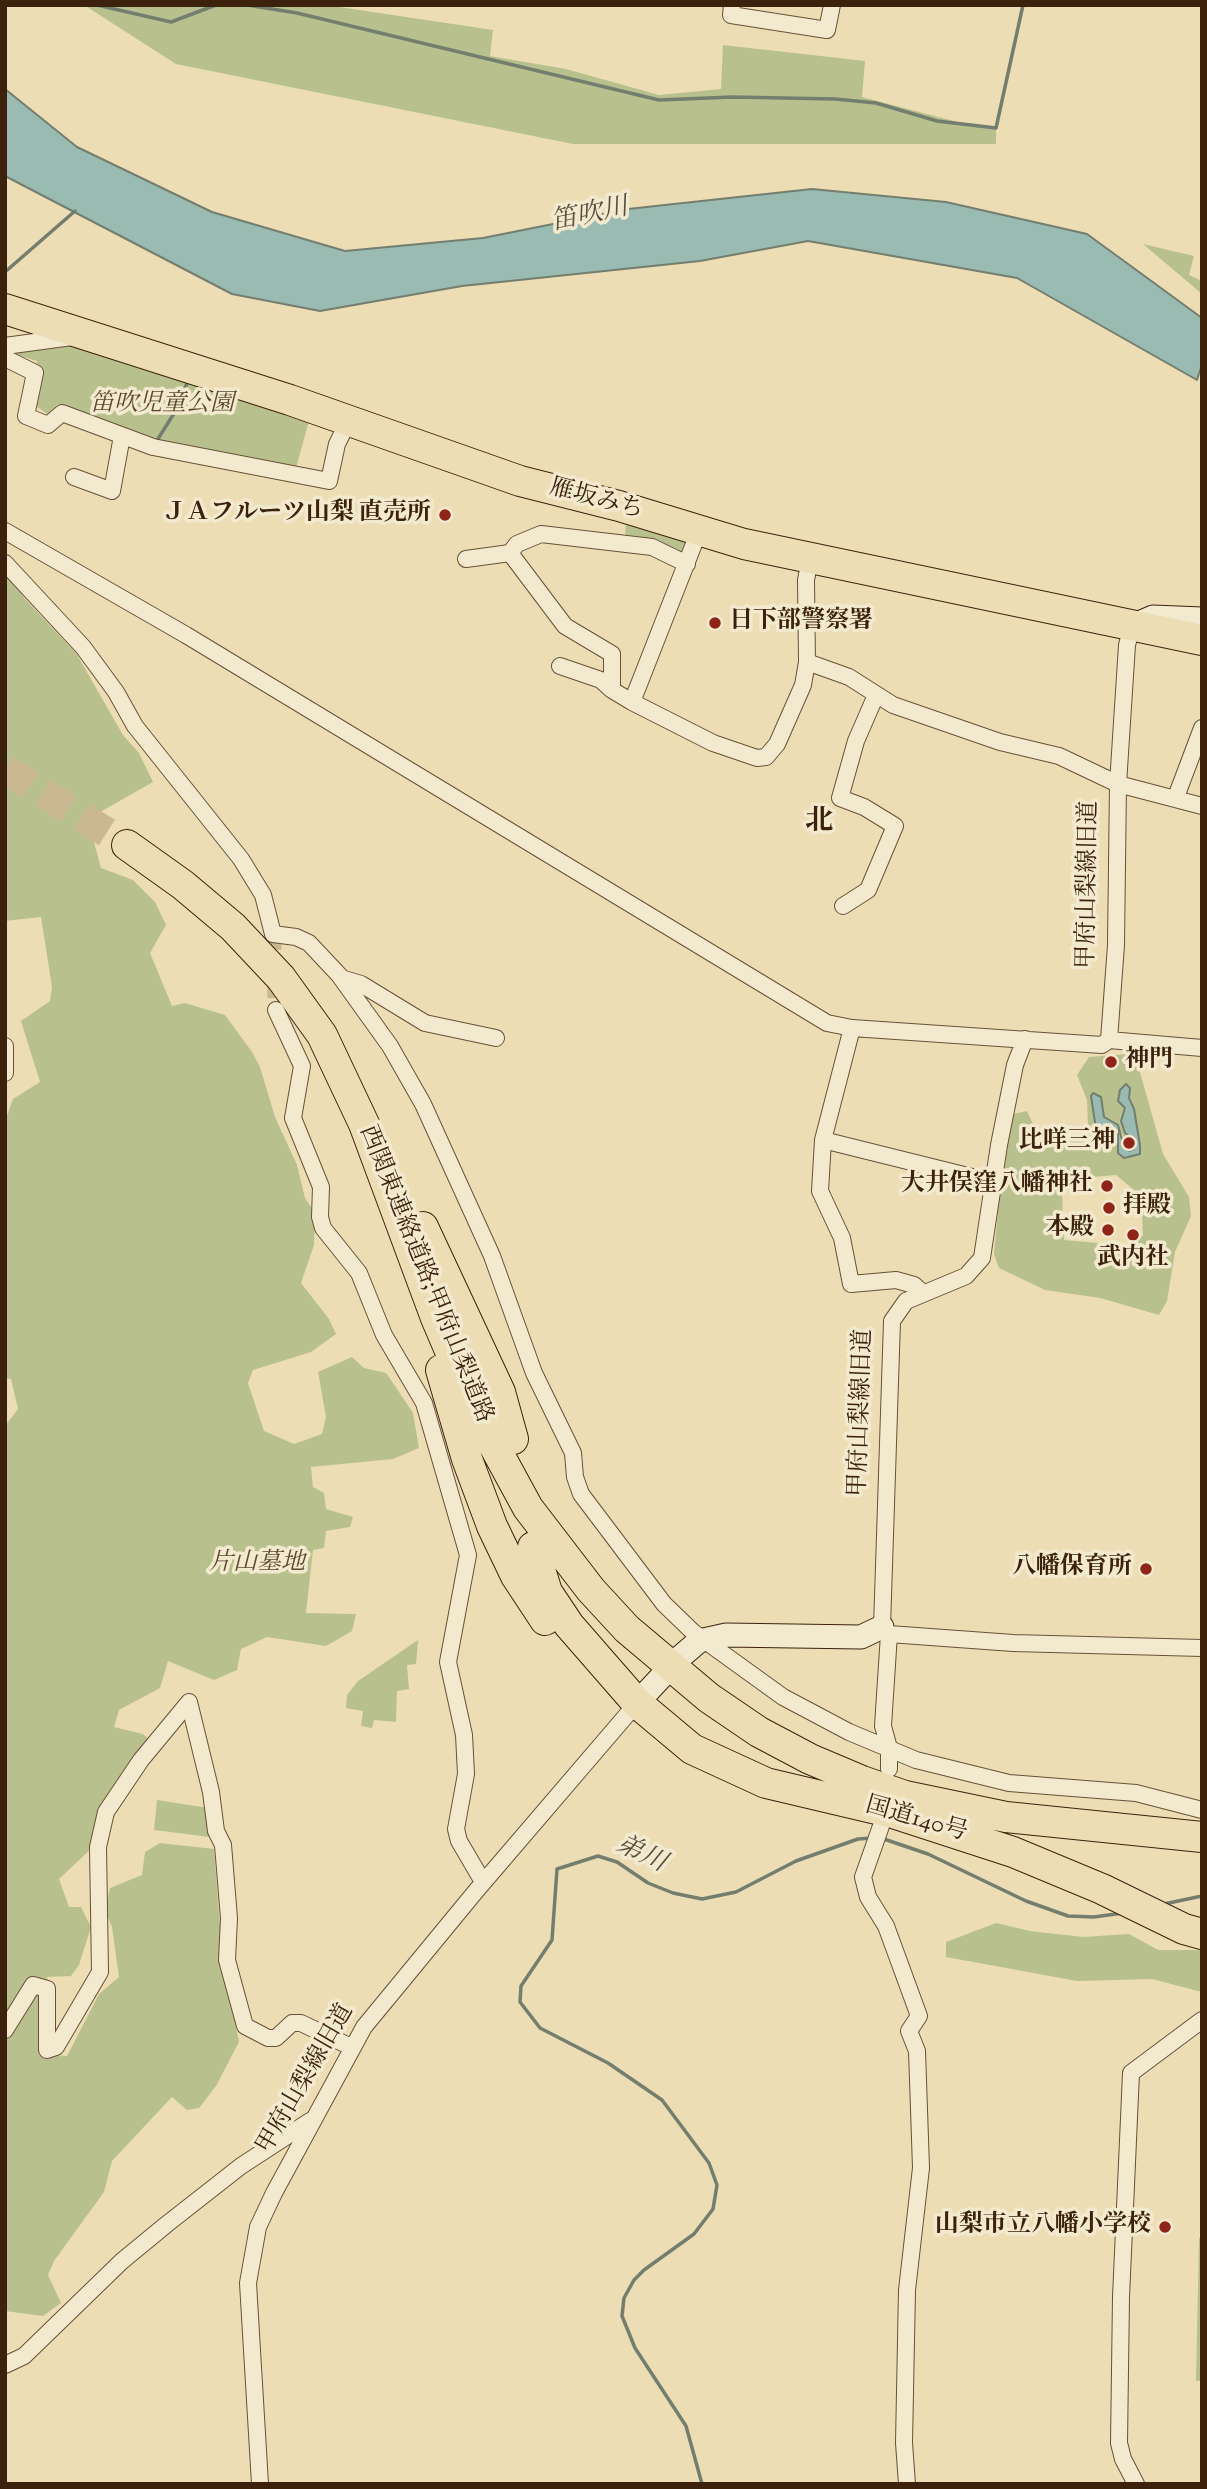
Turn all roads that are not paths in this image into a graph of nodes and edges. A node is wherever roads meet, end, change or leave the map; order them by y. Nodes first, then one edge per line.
1 (732, 5) edge
2 (832, 5) edge
3 (5, 309) edge
4 (70, 329) junction
5 (5, 346) edge
6 (5, 358) edge
7 (349, 420) junction
8 (122, 436) junction
9 (74, 477) dead end
10 (5, 531) edge
11 (699, 531) junction
12 (510, 553) junction
13 (466, 559) dead end
14 (810, 559) junction
15 (5, 563) edge
16 (687, 564) junction
17 (1202, 619) edge
18 (1132, 626) junction
19 (1202, 640) edge
20 (807, 662) junction
21 (560, 666) dead end
22 (612, 690) junction
23 (876, 695) junction
24 (632, 702) junction
25 (1202, 728) edge
26 (1118, 784) junction
27 (1176, 797) junction
28 (1202, 806) edge
29 (127, 845) tunnel mouth
30 (843, 906) dead end
31 (341, 978) junction
32 (276, 1010) tunnel mouth
33 (852, 1028) junction
34 (322, 1035) junction
35 (496, 1038) dead end
36 (1024, 1039) junction
37 (1109, 1041) junction
38 (5, 1046) edge
39 (1202, 1048) edge
40 (5, 1073) edge
41 (349, 1087) junction
42 (823, 1140) junction
43 (992, 1182) junction
44 (923, 1293) junction
45 (513, 1439) dead end
46 (533, 1547) dead end
47 (886, 1631) junction
48 (704, 1639) junction
49 (1202, 1648) edge
50 (637, 1703) junction
51 (889, 1748) junction
52 (889, 1769) dead end
53 (1202, 1810) edge
54 (881, 1826) dead end
55 (1202, 1837) edge
56 (483, 1882) junction
57 (1193, 1932) edge
58 (1202, 2020) edge
59 (5, 2030) edge
60 (351, 2047) junction
61 (310, 2121) junction
62 (5, 2365) edge
63 (260, 2484) edge
64 (907, 2484) edge
65 (1136, 2484) edge

1 - 2 street
3 - 4 highway, 雁坂みち
4 - 5 street
4 - 7 highway, 雁坂みち
6 - 8 street
7 - 8 street
7 - 11 highway, 雁坂みち
8 - 9 street
10 - 33 street
11 - 14 highway, 雁坂みち
11 - 16 street
12 - 13 street
12 - 16 street
12 - 22 street
14 - 18 highway, 雁坂みち
14 - 20 street
15 - 31 street
16 - 24 street
17 - 18 street
18 - 19 highway, 雁坂みち
18 - 26 street, 甲府山梨線旧道
20 - 23 street
20 - 24 street
21 - 22 street
22 - 24 street
23 - 26 street
23 - 30 street
25 - 27 street
26 - 27 street
26 - 37 street, 甲府山梨線旧道
27 - 28 street
29 - 34 highway, 西関東連絡道路;甲府山梨道路
31 - 35 street
31 - 48 street
32 - 56 street
33 - 36 street
33 - 42 street
34 - 41 highway, 西関東連絡道路;甲府山梨道路
34 - 45 highway
36 - 37 street
36 - 43 street, 甲府山梨線旧道
37 - 39 street
38 - 40 street
41 - 50 highway
41 - 55 highway, 西関東連絡道路;甲府山梨道路
42 - 43 street
42 - 44 street
43 - 44 street, 甲府山梨線旧道
44 - 47 street, 甲府山梨線旧道
46 - 50 highway
47 - 48 street
47 - 49 street
47 - 51 street, 甲府山梨線旧道
48 - 50 street, 甲府山梨線旧道
48 - 51 street
50 - 56 street, 甲府山梨線旧道
50 - 57 highway, 国道140号
51 - 52 street, 甲府山梨線旧道
51 - 53 street
54 - 64 street
56 - 60 street, 甲府山梨線旧道
58 - 65 street
59 - 60 street
60 - 61 street, 甲府山梨線旧道
61 - 62 street
61 - 63 street, 甲府山梨線旧道

